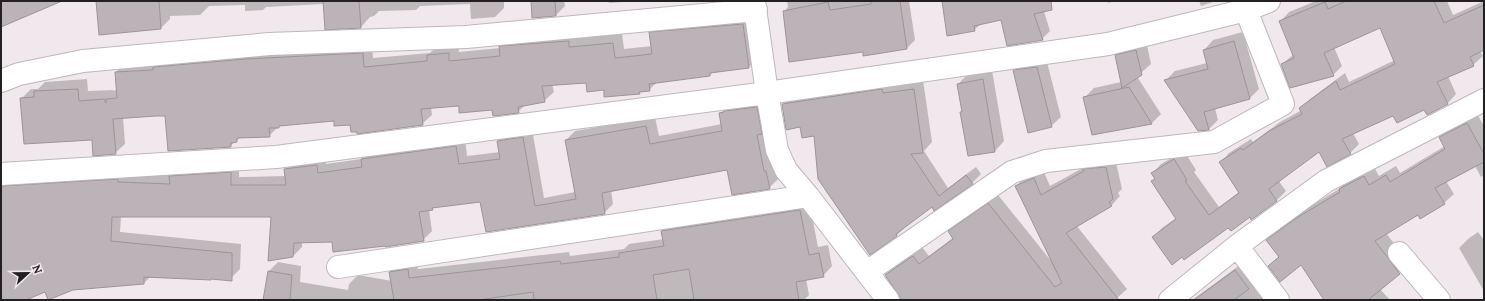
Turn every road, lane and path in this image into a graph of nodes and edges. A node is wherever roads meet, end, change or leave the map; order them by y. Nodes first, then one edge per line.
1 (1269, 1) edge
2 (755, 5) edge
3 (1246, 10) junction
4 (1, 81) edge
5 (767, 93) junction
6 (1484, 100) edge
7 (1, 174) edge
8 (808, 196) junction
9 (1237, 246) junction
10 (1399, 253) dead end
11 (338, 267) dead end
12 (867, 272) junction
13 (888, 300) edge
14 (1170, 300) edge
15 (1278, 300) edge
16 (1439, 300) edge

1 - 3 street
2 - 4 street
2 - 5 street
3 - 5 street
3 - 12 street
5 - 7 street
5 - 8 street
6 - 9 street
8 - 11 street
8 - 12 street
9 - 14 street
9 - 15 street
10 - 16 street
12 - 13 street

